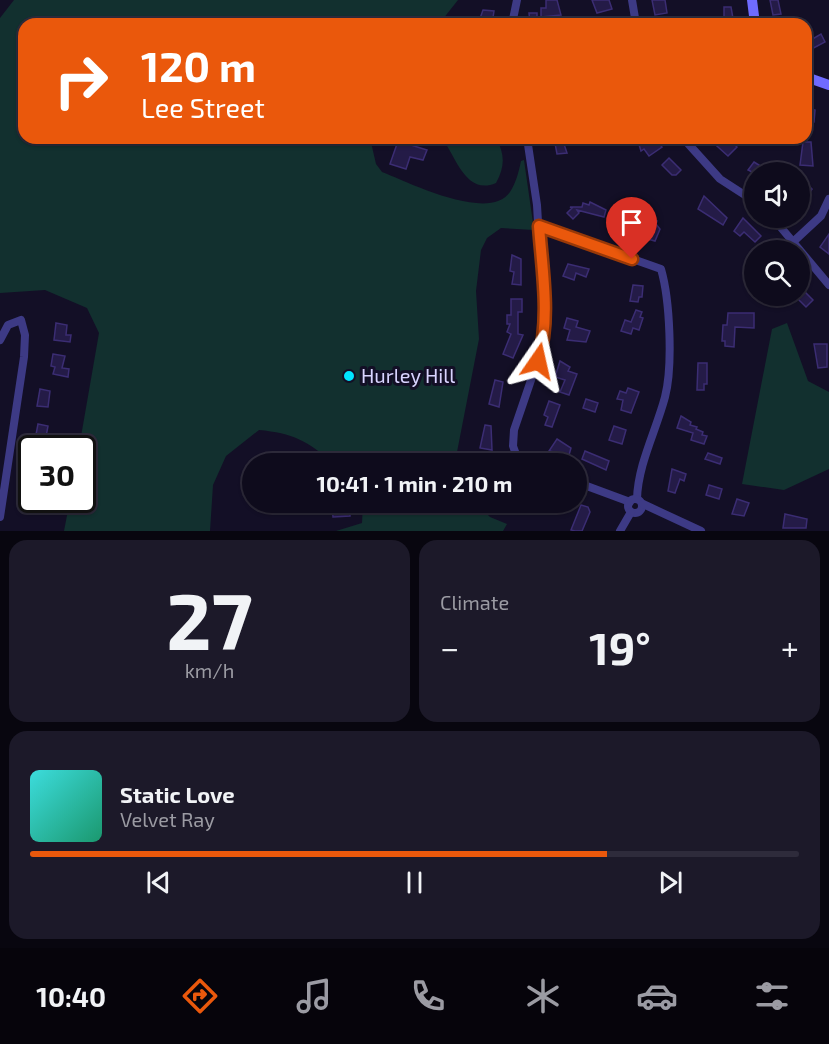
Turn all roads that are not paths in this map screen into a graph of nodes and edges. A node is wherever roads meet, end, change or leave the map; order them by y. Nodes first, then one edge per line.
1 (517, 0) edge
2 (632, 0) edge
3 (752, 0) edge
4 (513, 18) edge
5 (635, 18) edge
6 (754, 18) edge
7 (812, 79) edge
8 (829, 85) edge
9 (528, 144) edge
10 (688, 144) edge
11 (744, 195) edge
12 (829, 199) edge
13 (539, 226) junction
14 (781, 228) edge
15 (791, 240) edge
16 (795, 240) edge
17 (810, 262) edge
18 (829, 285) edge
19 (0, 340) edge
20 (515, 453) edge
21 (587, 486) edge
22 (636, 502) junction
23 (631, 512) junction
24 (0, 517) edge
25 (620, 531) edge
26 (700, 531) edge

1 - 4 street
2 - 5 street
3 - 6 street
7 - 8 street
9 - 13 street
10 - 11 street
12 - 16 street
13 - 20 street
13 - 22 street
14 - 15 street
17 - 18 street
19 - 24 street
21 - 22 street
22 - 23 street
22 - 23 street
22 - 26 street
23 - 25 street

